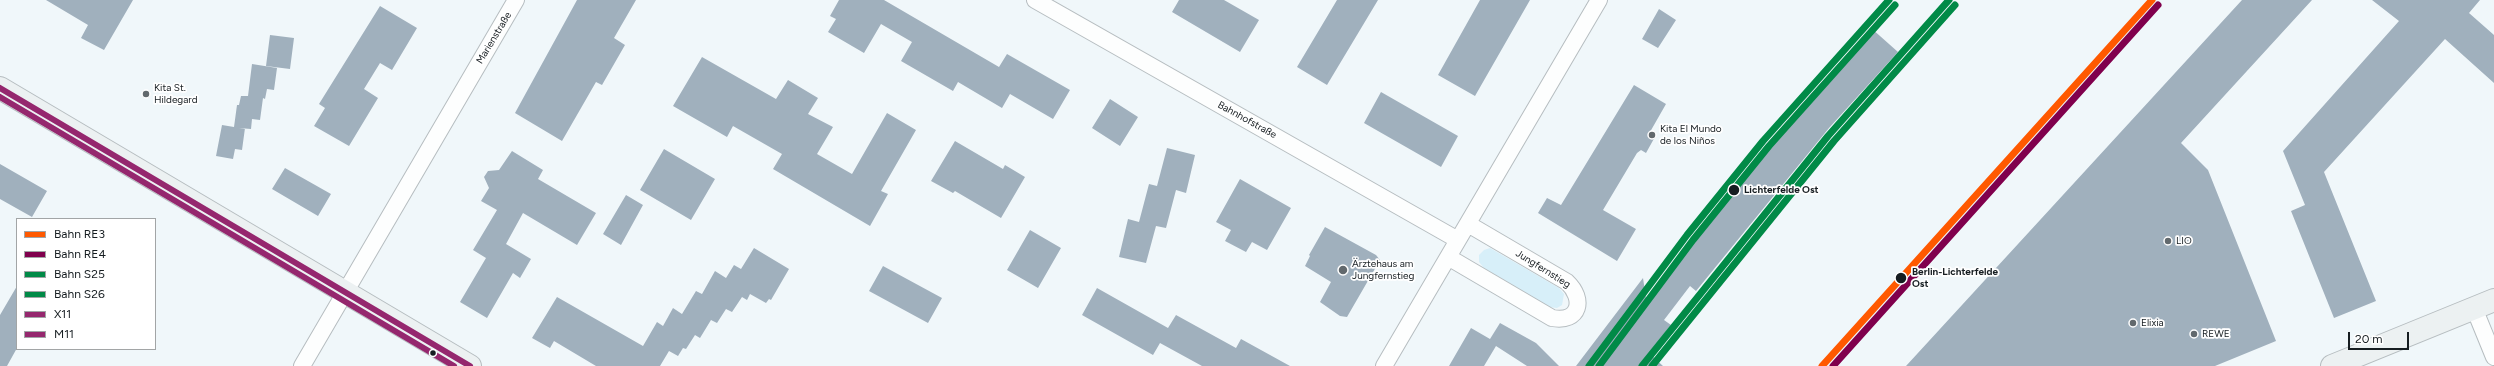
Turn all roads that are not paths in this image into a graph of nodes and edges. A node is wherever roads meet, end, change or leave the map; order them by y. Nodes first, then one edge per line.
1 (516, 0) edge
2 (1035, 0) edge
3 (1599, 0) edge
4 (0, 88) edge
5 (1468, 224) junction
6 (1458, 240) junction
7 (1448, 257) junction
8 (344, 292) junction
9 (2494, 300) edge
10 (2474, 308) junction
11 (2494, 357) edge
12 (302, 366) edge
13 (470, 366) edge
14 (1384, 366) edge
15 (2332, 366) edge

1 - 8 street, Marienstraße
2 - 6 street, Bahnhofstraße
3 - 5 street
4 - 8 main road
5 - 6 street
5 - 7 street, Jungfernstieg
6 - 7 street
7 - 14 street
8 - 12 street, Marienstraße
8 - 13 main road
9 - 10 main road
10 - 11 street
10 - 15 main road

